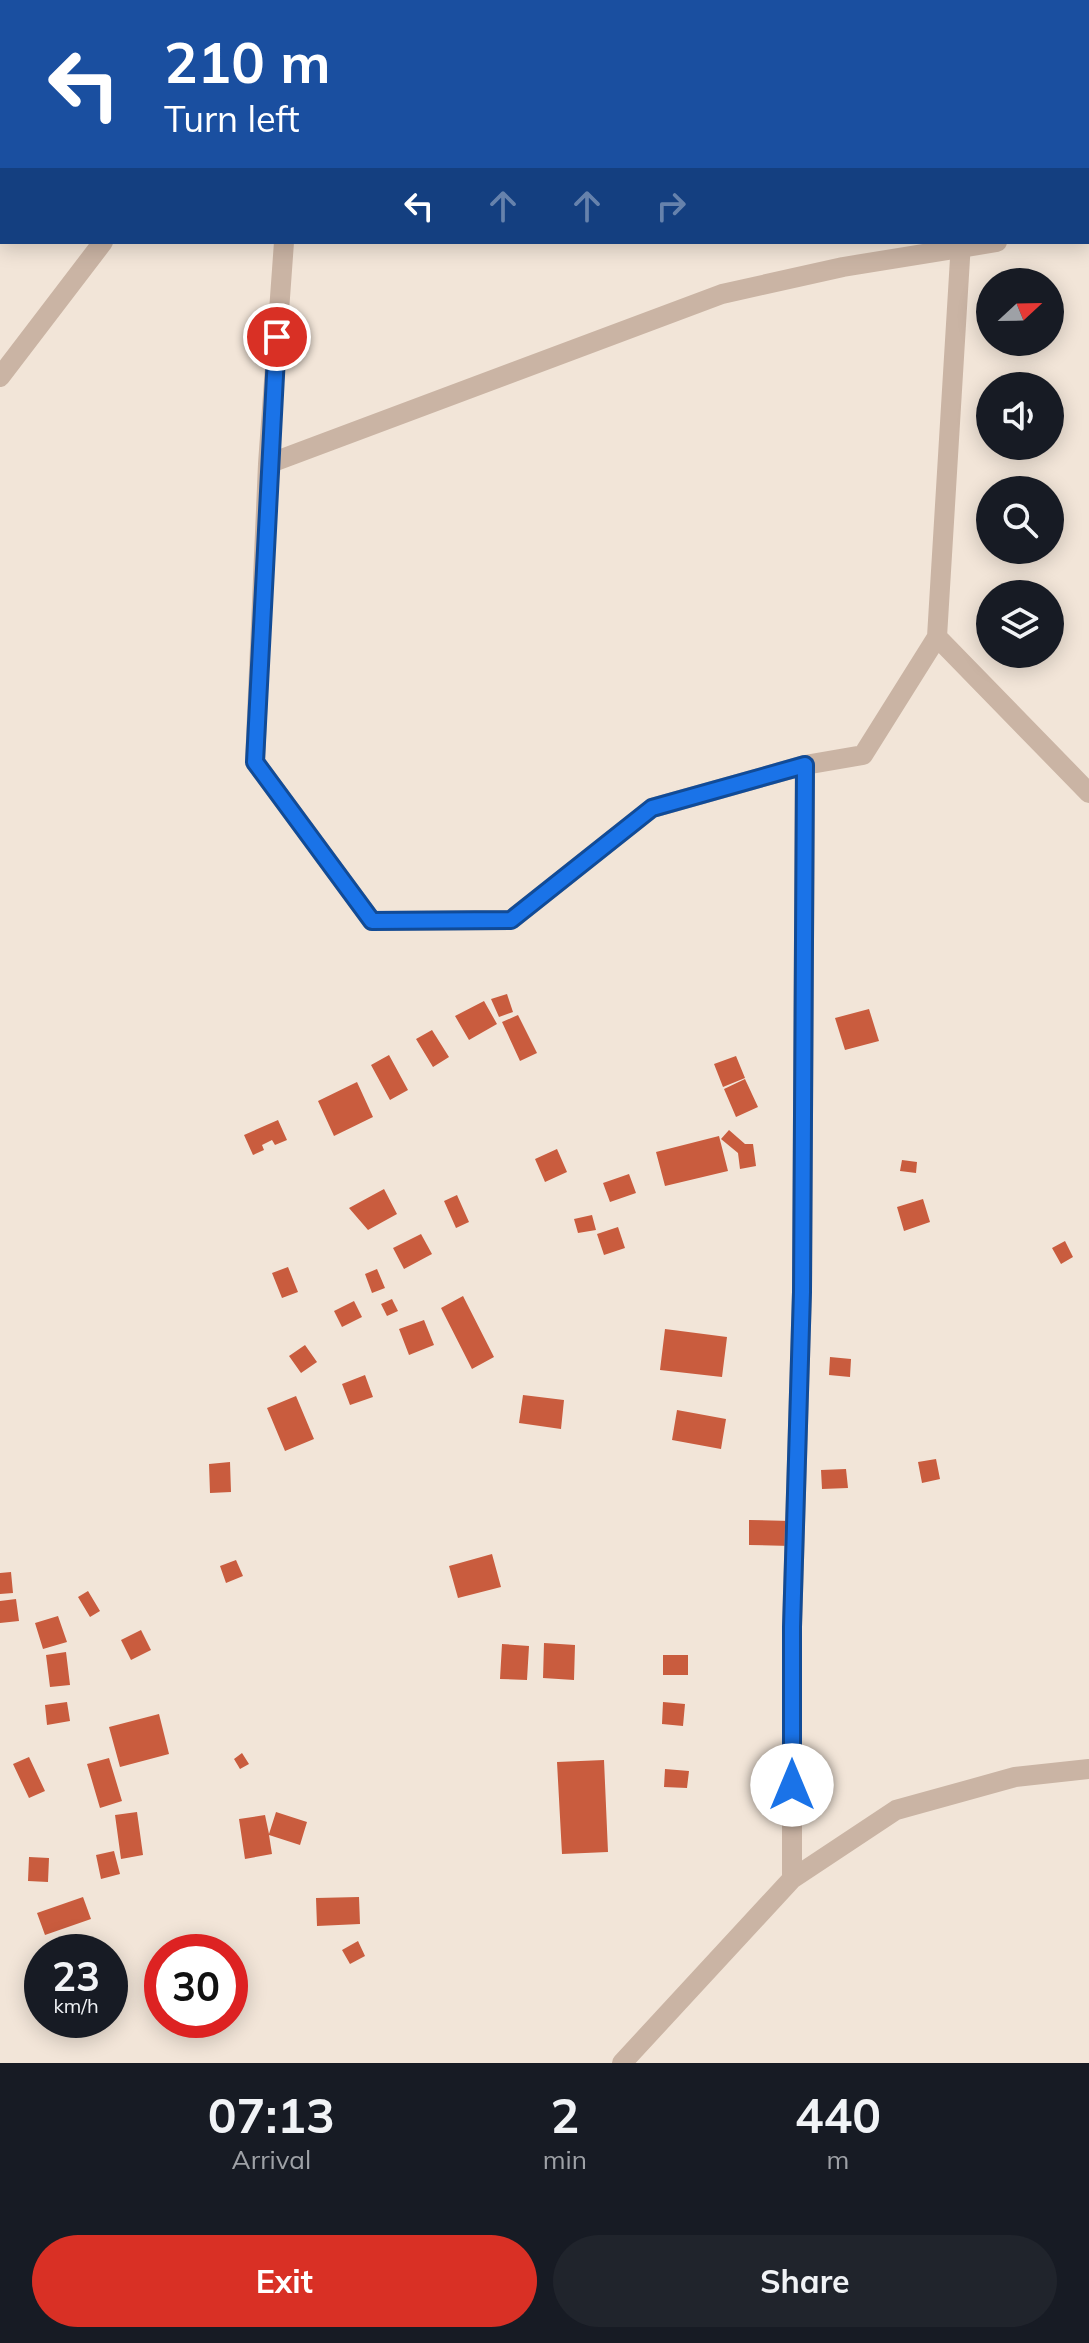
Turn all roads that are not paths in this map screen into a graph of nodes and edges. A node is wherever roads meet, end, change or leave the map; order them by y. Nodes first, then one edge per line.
1 (101, 244) edge
2 (284, 244) edge
3 (962, 245) edge
4 (0, 377) edge
5 (268, 464) junction
6 (937, 637) junction
7 (805, 765) junction
8 (1089, 793) edge
9 (1089, 1769) edge
10 (792, 1879) junction
11 (622, 2063) edge

1 - 4 street
2 - 5 street
3 - 5 street
3 - 6 street
5 - 7 street
6 - 7 street
6 - 8 street
7 - 10 street
9 - 10 street
10 - 11 street

